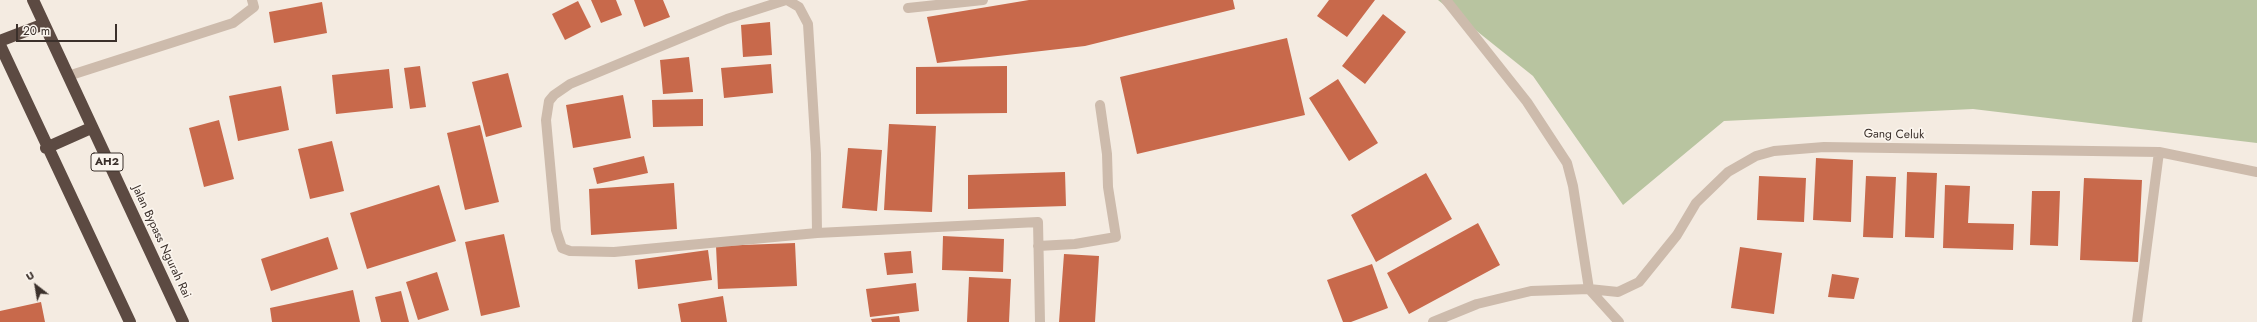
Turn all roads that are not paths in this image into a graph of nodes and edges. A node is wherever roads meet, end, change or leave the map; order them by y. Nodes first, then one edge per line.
1 (33, 0) edge
2 (252, 0) edge
3 (787, 0) edge
4 (983, 0) edge
5 (1446, 0) edge
6 (908, 8) dead end
7 (44, 24) junction
8 (0, 41) edge
9 (0, 45) edge
10 (68, 76) junction
11 (1100, 105) dead end
12 (91, 128) junction
13 (46, 148) junction
14 (2159, 152) junction
15 (2257, 172) edge
16 (817, 233) junction
17 (1038, 246) junction
18 (1589, 289) junction
19 (130, 322) edge
20 (183, 322) edge
21 (1040, 322) edge
22 (1433, 322) edge
23 (1620, 322) edge
24 (2137, 322) edge

1 - 7 highway, Jalan Bypass Ngurah Rai / AH2
2 - 10 street
3 - 16 street
3 - 16 street
4 - 6 street
5 - 18 street
7 - 8 highway
7 - 10 highway, Jalan Bypass Ngurah Rai / AH2
9 - 13 highway
10 - 12 highway, Jalan Bypass Ngurah Rai / AH2
11 - 17 street
12 - 13 highway
12 - 20 highway, Jalan Bypass Ngurah Rai / AH2
13 - 19 highway
14 - 15 street, Gang Celuk
14 - 18 street, Gang Celuk
14 - 24 street
16 - 17 street
17 - 21 street
18 - 22 street, Gang Celuk
18 - 23 street

